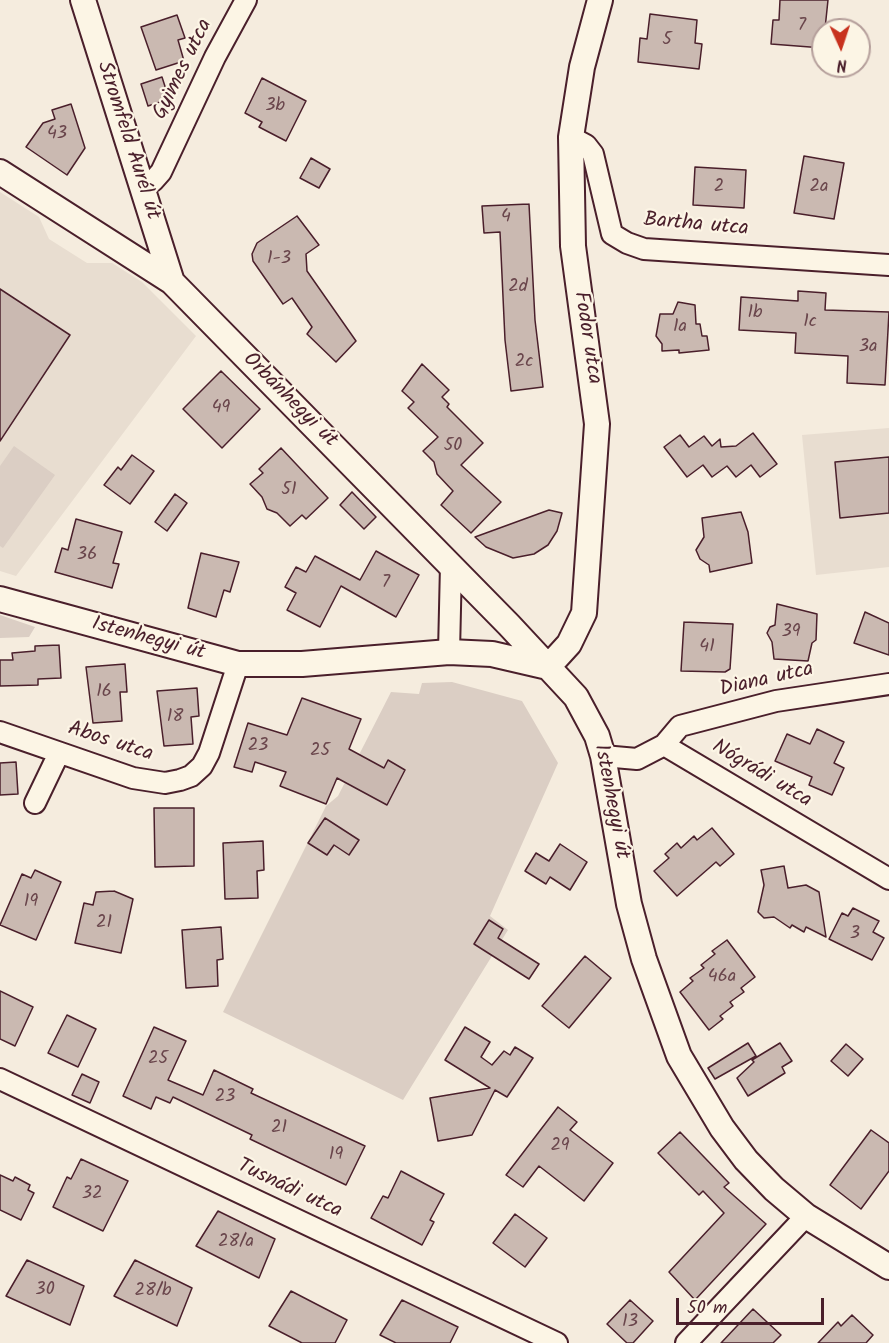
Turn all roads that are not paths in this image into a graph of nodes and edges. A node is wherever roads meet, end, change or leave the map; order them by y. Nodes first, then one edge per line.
1 (83, 0) edge
2 (246, 0) edge
3 (600, 0) edge
4 (571, 137) junction
5 (0, 172) edge
6 (141, 185) junction
7 (889, 265) edge
8 (172, 282) junction
9 (451, 565) junction
10 (0, 599) edge
11 (449, 652) junction
12 (238, 664) junction
13 (548, 667) junction
14 (889, 684) edge
15 (0, 732) edge
16 (664, 745) junction
17 (59, 753) junction
18 (603, 756) junction
19 (35, 803) dead end
20 (889, 879) edge
21 (0, 1079) edge
22 (806, 1216) junction
23 (889, 1267) edge
24 (557, 1343) edge
25 (686, 1343) edge

1 - 6 street, Stromfeld Aurél út
2 - 6 street, Gyimes utca
3 - 4 street, Fodor utca
4 - 7 street, Bartha utca
4 - 13 street, Fodor utca
5 - 8 street, Orbánhegyi út
6 - 8 street, Stromfeld Aurél út
8 - 9 street, Orbánhegyi út
9 - 11 street
9 - 13 street, Orbánhegyi út
10 - 12 street, Istenhegyi út
11 - 12 street, Istenhegyi út
11 - 13 street, Istenhegyi út
12 - 17 street, Abos utca
13 - 18 street, Istenhegyi út
14 - 16 street, Diana utca
15 - 17 street, Abos utca
16 - 18 street
16 - 20 street, Nógrádi utca
17 - 19 street
18 - 22 street, Istenhegyi út
21 - 24 street, Tusnádi utca
22 - 23 street, Istenhegyi út
22 - 25 street

